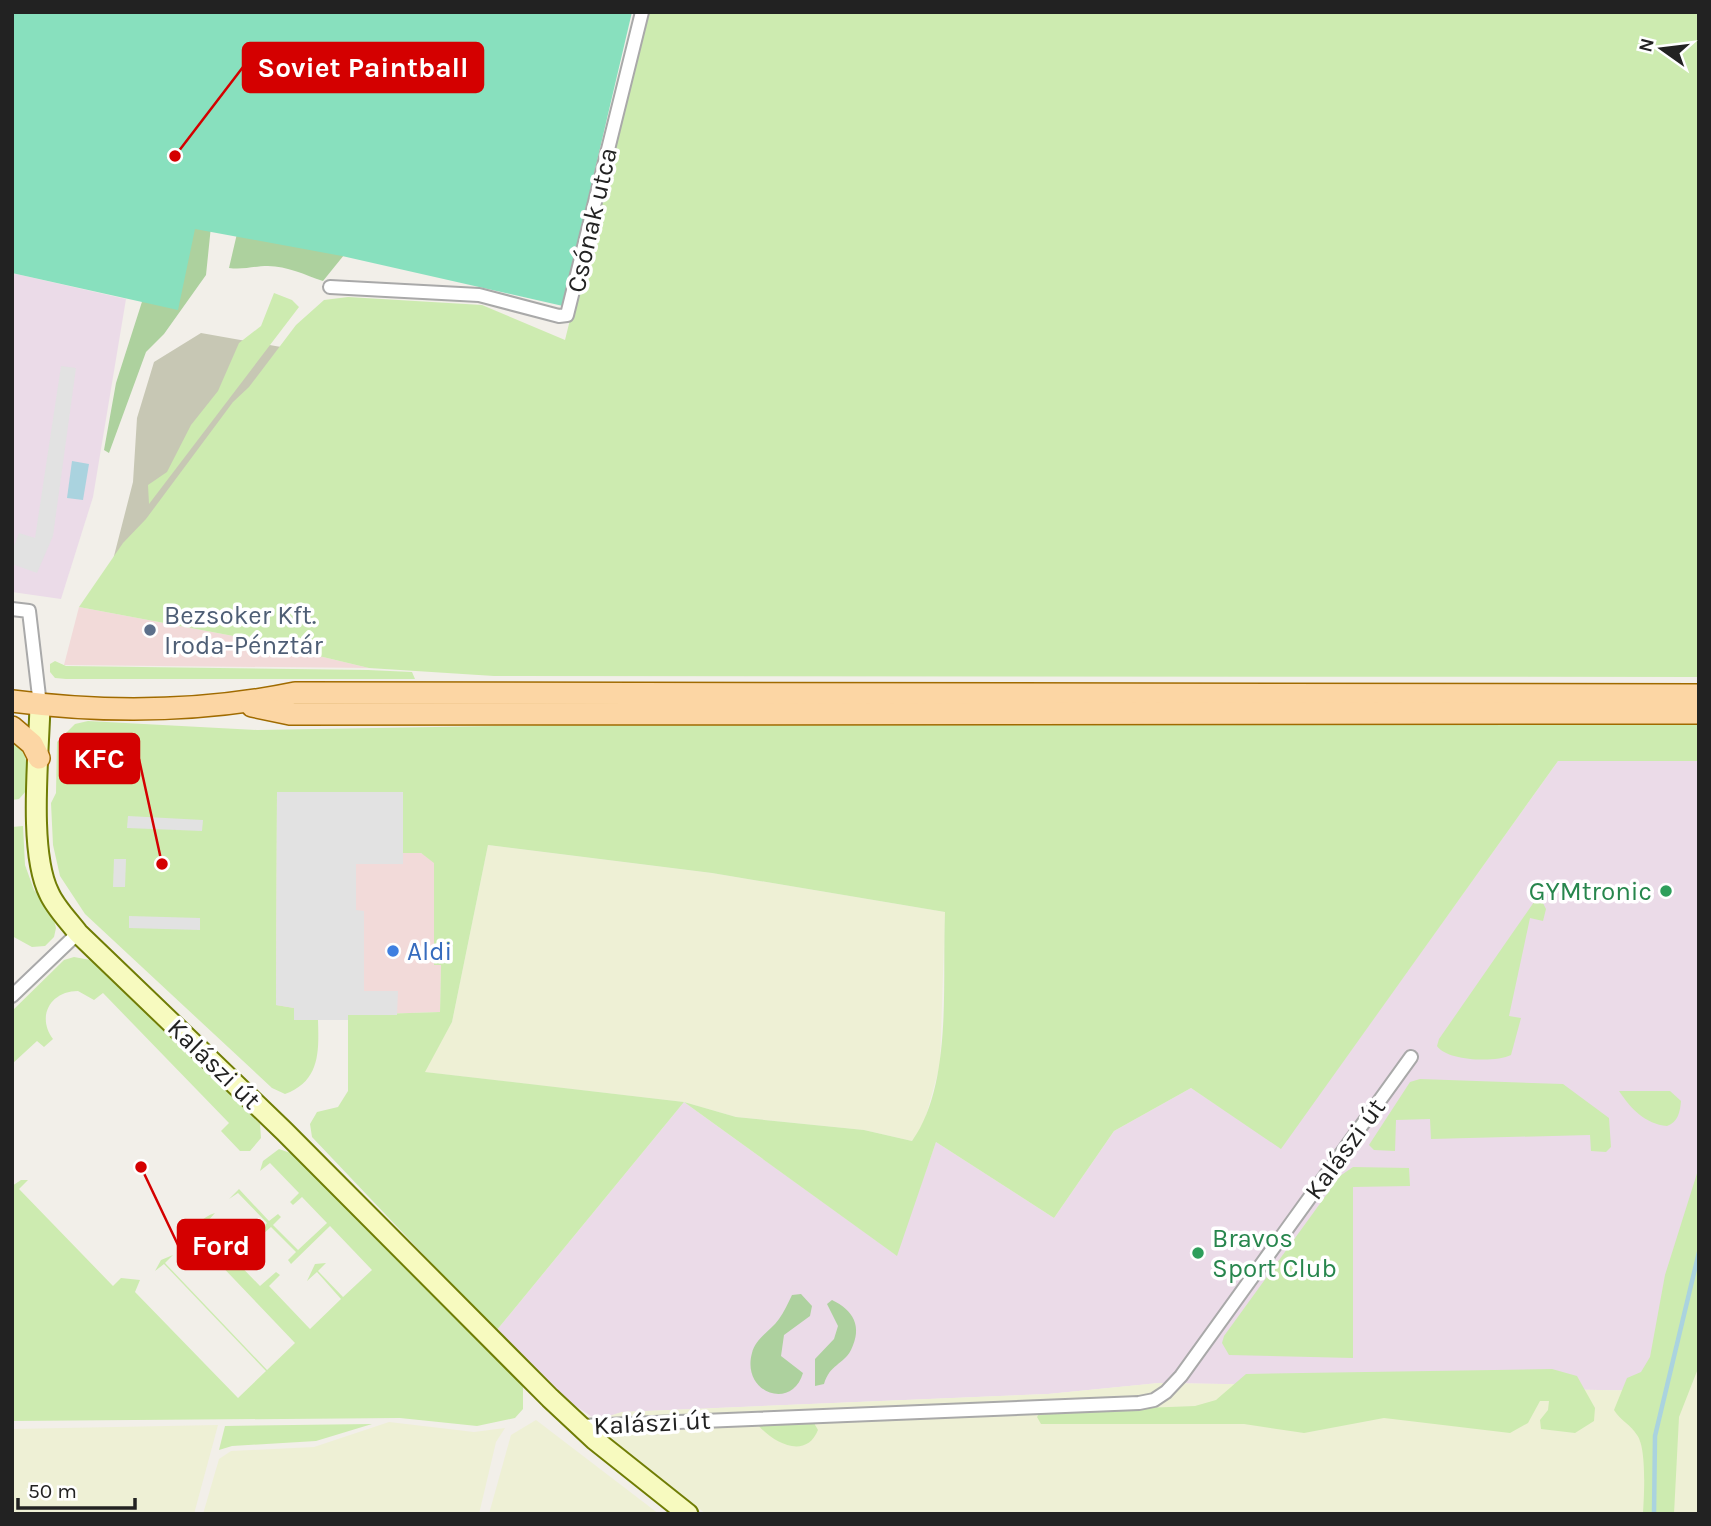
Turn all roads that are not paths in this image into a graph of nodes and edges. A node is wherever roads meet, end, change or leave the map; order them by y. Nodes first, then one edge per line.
1 (642, 12) edge
2 (330, 287) dead end
3 (12, 609) edge
4 (1699, 695) edge
5 (12, 701) edge
6 (243, 704) junction
7 (40, 705) junction
8 (1699, 713) edge
9 (12, 727) edge
10 (39, 758) junction
11 (78, 933) junction
12 (12, 996) edge
13 (1411, 1058) dead end
14 (580, 1426) junction
15 (688, 1514) edge

1 - 2 street, Csónak utca
3 - 7 street
4 - 6 main road
5 - 7 main road
6 - 7 main road
6 - 8 main road
7 - 10 main road, Kalászi út
9 - 10 main road
10 - 11 main road, Kalászi út
11 - 12 street
11 - 14 main road, Kalászi út
13 - 14 street, Kalászi út
14 - 15 main road

